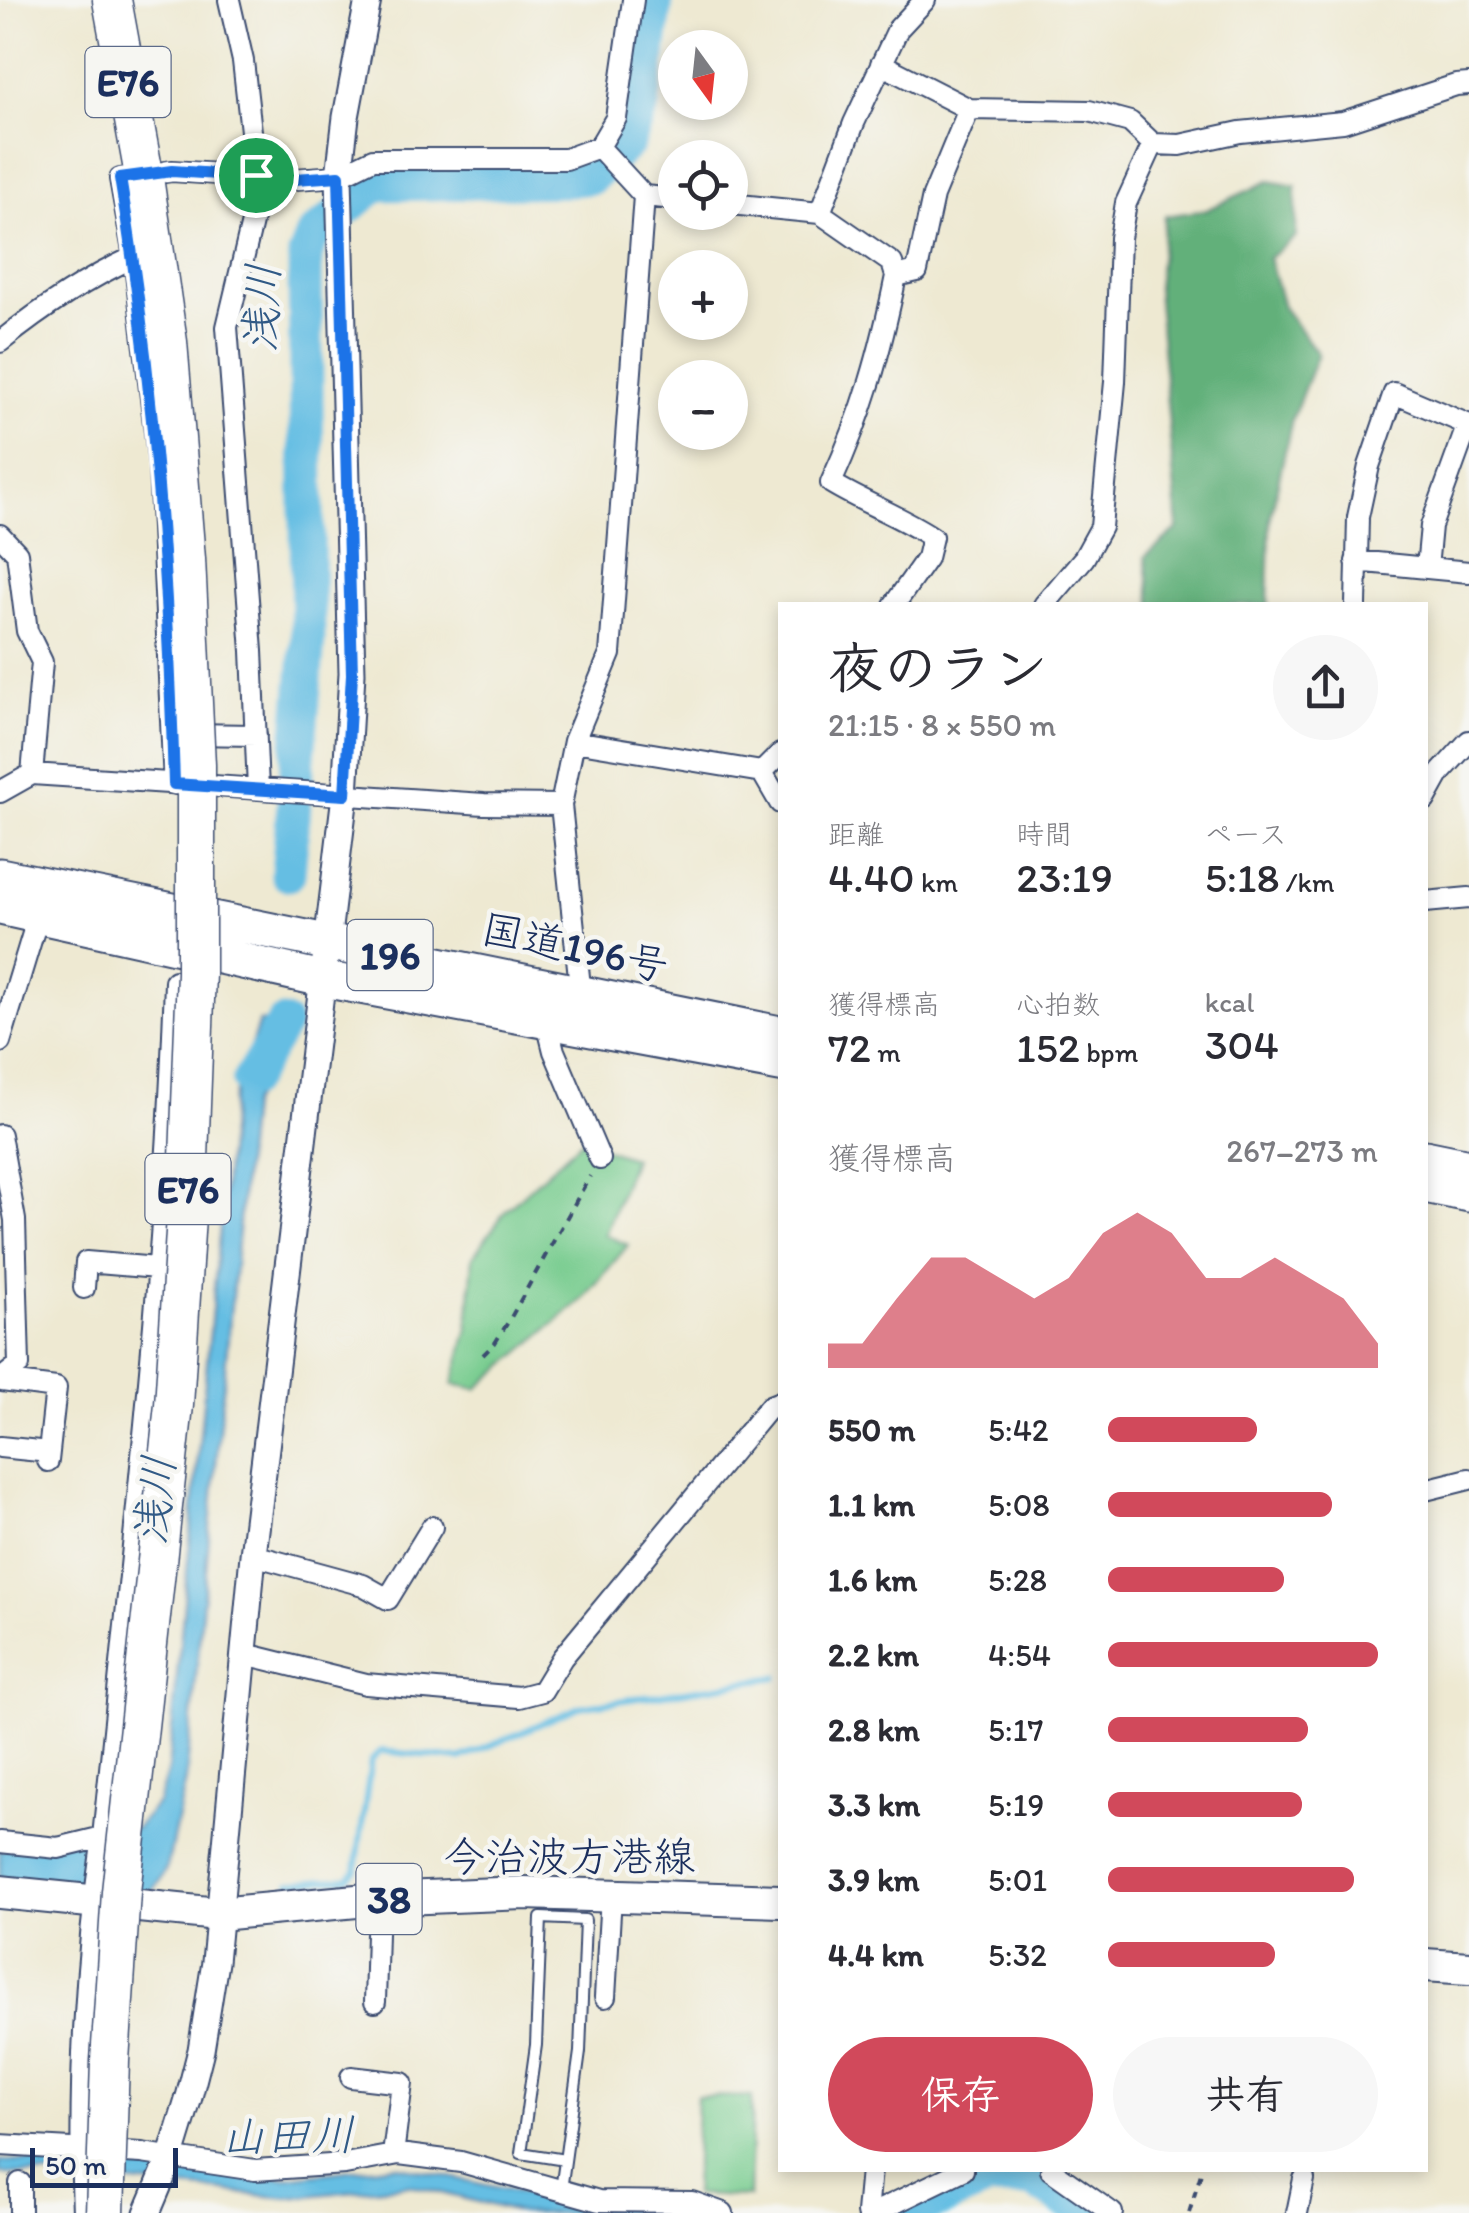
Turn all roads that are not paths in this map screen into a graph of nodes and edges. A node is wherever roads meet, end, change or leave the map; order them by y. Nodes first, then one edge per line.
1 (112, 0) edge
2 (230, 0) edge
3 (368, 0) edge
4 (633, 0) edge
5 (925, 0) edge
6 (881, 64) junction
7 (1469, 84) edge
8 (969, 110) junction
9 (1153, 144) junction
10 (599, 147) junction
11 (259, 175) junction
12 (339, 176) junction
13 (644, 196) junction
14 (658, 197) edge
15 (748, 206) edge
16 (820, 213) junction
17 (134, 257) junction
18 (896, 276) junction
19 (0, 342) edge
20 (1468, 425) edge
21 (0, 535) edge
22 (1356, 562) junction
23 (1426, 568) junction
24 (1469, 572) edge
25 (896, 602) edge
26 (1047, 602) edge
27 (1356, 602) edge
28 (172, 734) junction
29 (256, 736) junction
30 (574, 740) junction
31 (1469, 742) edge
32 (778, 756) edge
33 (762, 772) junction
34 (32, 774) junction
35 (174, 784) junction
36 (258, 789) junction
37 (0, 792) edge
38 (345, 795) junction
39 (1428, 795) edge
40 (778, 800) edge
41 (561, 804) junction
42 (0, 876) edge
43 (1469, 898) edge
44 (1428, 902) edge
45 (0, 907) edge
46 (38, 917) junction
47 (328, 942) junction
48 (323, 980) junction
49 (176, 982) dead end
50 (581, 996) junction
51 (546, 1020) junction
52 (778, 1034) edge
53 (0, 1042) edge
54 (778, 1064) edge
55 (0, 1135) edge
56 (600, 1159) road end
57 (1428, 1159) edge
58 (1469, 1166) edge
59 (1428, 1186) edge
60 (1469, 1194) edge
61 (157, 1268) junction
62 (84, 1288) dead end
63 (1, 1380) edge
64 (778, 1403) edge
65 (0, 1447) edge
66 (1469, 1478) edge
67 (1428, 1489) edge
68 (432, 1526) dead end
69 (252, 1555) junction
70 (245, 1654) junction
71 (103, 1836) junction
72 (0, 1842) edge
73 (0, 1892) edge
74 (611, 1896) junction
75 (378, 1899) junction
76 (93, 1901) junction
77 (778, 1901) edge
78 (541, 1906) junction
79 (218, 1914) junction
80 (1428, 1964) edge
81 (1469, 1968) edge
82 (605, 1998) dead end
83 (375, 2002) dead end
84 (351, 2077) dead end
85 (0, 2146) edge
86 (80, 2148) junction
87 (394, 2155) junction
88 (172, 2156) junction
89 (565, 2160) junction
90 (871, 2172) edge
91 (959, 2172) edge
92 (1054, 2172) edge
93 (1304, 2179) dead end
94 (20, 2184) dead end
95 (561, 2190) junction
96 (594, 2205) edge
97 (691, 2207) edge
98 (20, 2213) edge
99 (83, 2213) edge
100 (105, 2213) edge
101 (146, 2213) edge
102 (723, 2213) edge
103 (870, 2213) edge
104 (1112, 2213) edge
105 (1297, 2213) edge

1 - 100 highway, E76, bridge
2 - 11 street
3 - 12 street
4 - 10 street
5 - 6 street
6 - 8 street
6 - 16 street
7 - 9 street
8 - 9 street
8 - 18 street
9 - 26 street
10 - 12 street
10 - 13 street
11 - 12 street
11 - 17 street
11 - 29 street
12 - 38 street
13 - 14 street
13 - 30 street
15 - 16 street
16 - 18 street
17 - 19 street
17 - 28 street
18 - 25 street
20 - 22 street
20 - 23 street
21 - 34 street
22 - 23 street
22 - 27 street
23 - 24 street
28 - 29 street
28 - 35 street
29 - 36 street
30 - 33 street
30 - 41 street
31 - 39 street
32 - 33 street
33 - 40 street
34 - 35 street
34 - 37 street
35 - 36 street
36 - 38 street
38 - 41 street
38 - 47 street
41 - 50 street
42 - 47 highway, 国道196号 / 196
43 - 44 street
45 - 46 highway, 国道196号 / 196
46 - 48 highway, 国道196号 / 196
46 - 53 street
47 - 48 street
47 - 50 highway, 国道196号 / 196
48 - 51 highway, 国道196号 / 196
48 - 69 street
49 - 61 street
50 - 52 highway, 国道196号 / 196
51 - 54 highway, 国道196号 / 196
51 - 56 street
55 - 63 street
57 - 58 highway
59 - 60 highway
61 - 62 street
61 - 71 street
63 - 65 street
64 - 70 street
66 - 67 street
68 - 69 street
69 - 70 street
70 - 79 street
71 - 72 street
71 - 76 street
73 - 76 main road, 今治波方港線 / 38
74 - 77 main road, 今治波方港線 / 38
74 - 78 main road, 今治波方港線 / 38
74 - 82 street
75 - 78 main road, 今治波方港線 / 38
75 - 79 main road, 今治波方港線 / 38
75 - 83 street
76 - 79 main road, 今治波方港線 / 38
76 - 86 street
78 - 89 lane
78 - 89 lane
79 - 88 street
80 - 81 main road
84 - 87 street
85 - 86 street
86 - 88 street
86 - 99 street
87 - 88 street
87 - 95 street
88 - 101 street
89 - 95 lane
90 - 103 street
91 - 103 street
92 - 104 street
93 - 105 street
94 - 98 street
95 - 96 street
96 - 97 street
97 - 102 street

